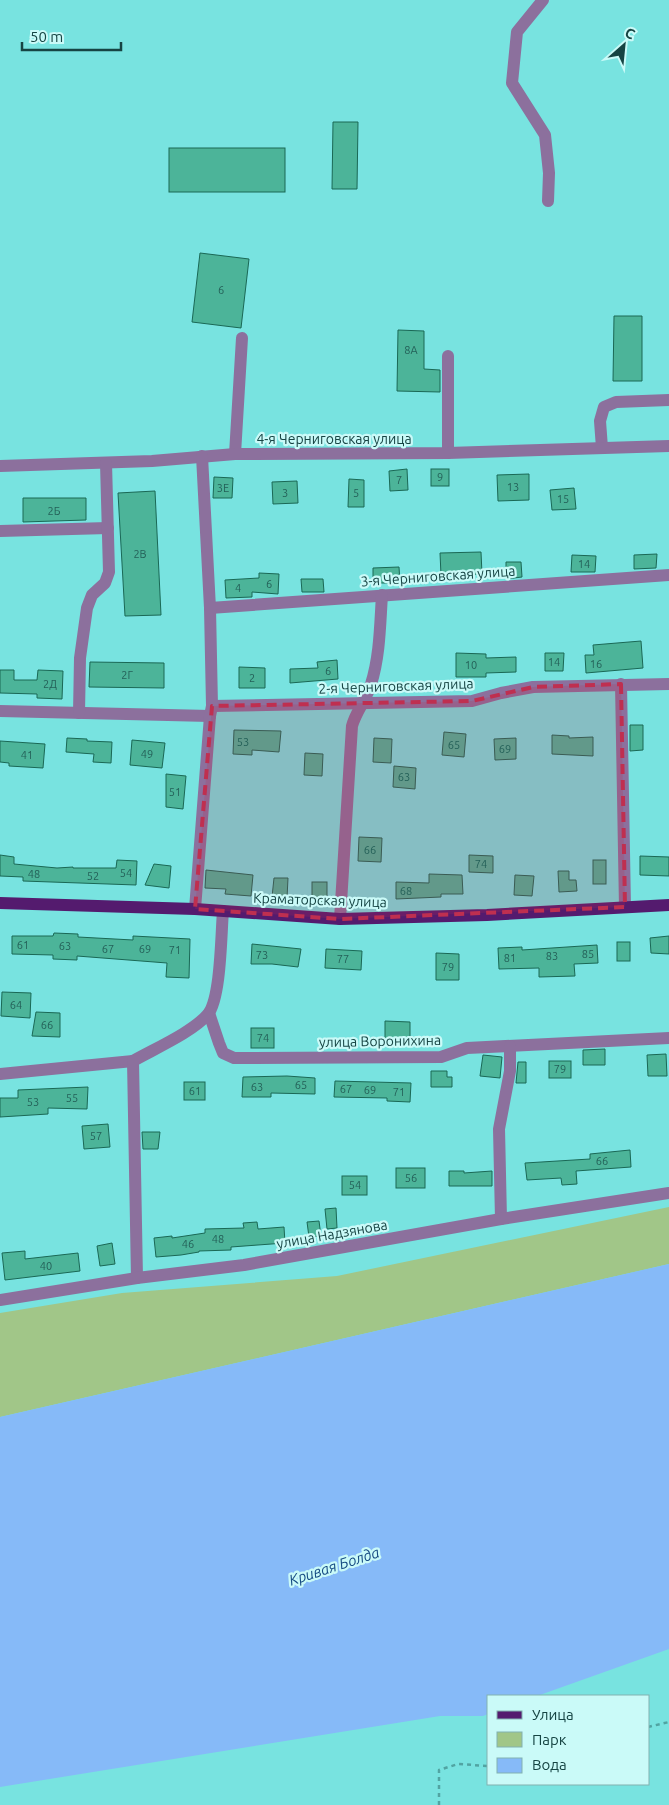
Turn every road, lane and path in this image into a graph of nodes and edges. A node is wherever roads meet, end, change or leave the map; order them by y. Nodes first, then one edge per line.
1 (543, 0) edge
2 (548, 201) dead end
3 (242, 338) dead end
4 (448, 356) dead end
5 (669, 400) edge
6 (669, 446) edge
7 (602, 448) junction
8 (448, 453) junction
9 (235, 454) junction
10 (202, 456) junction
11 (106, 463) junction
12 (0, 466) edge
13 (108, 528) junction
14 (0, 531) edge
15 (669, 575) edge
16 (382, 595) junction
17 (210, 608) junction
18 (622, 684) junction
19 (669, 684) edge
20 (362, 703) junction
21 (0, 711) edge
22 (211, 711) junction
23 (79, 713) junction
24 (0, 903) edge
25 (669, 905) edge
26 (626, 907) junction
27 (195, 910) junction
28 (223, 911) junction
29 (340, 919) junction
30 (209, 1013) junction
31 (669, 1038) edge
32 (510, 1046) junction
33 (133, 1061) junction
34 (0, 1074) edge
35 (669, 1193) edge
36 (501, 1219) junction
37 (137, 1278) junction
38 (0, 1300) edge
39 (669, 1722) edge
40 (649, 1727) edge
41 (487, 1766) edge
42 (439, 1805) edge

1 - 2 street
3 - 9 street
4 - 8 street
5 - 7 street
6 - 7 street, 4-я Черниговская улица
7 - 8 street, 4-я Черниговская улица
8 - 9 street, 4-я Черниговская улица
9 - 10 street, 4-я Черниговская улица
10 - 11 street, 4-я Черниговская улица
10 - 17 street
11 - 12 street, 4-я Черниговская улица
11 - 13 street
13 - 14 street
13 - 23 street
15 - 16 street, 3-я Черниговская улица
16 - 17 street, 3-я Черниговская улица
16 - 20 street
17 - 22 street
18 - 19 street, 2-я Черниговская улица
18 - 20 street, 2-я Черниговская улица
18 - 26 street
20 - 22 street, 2-я Черниговская улица
20 - 29 street
21 - 23 street, 2-я Черниговская улица
22 - 23 street, 2-я Черниговская улица
22 - 27 street
24 - 27 main road, Краматорская улица
25 - 26 main road, Краматорская улица
26 - 29 main road, Краматорская улица
27 - 28 main road, Краматорская улица
28 - 29 main road, Краматорская улица
28 - 30 street
30 - 32 street, улица Воронихина
30 - 33 street
31 - 32 street, улица Воронихина
32 - 36 street
33 - 34 street
33 - 37 street
35 - 36 street, улица Надзянова
36 - 37 street, улица Надзянова
37 - 38 street, улица Надзянова
39 - 40 path
41 - 42 path

